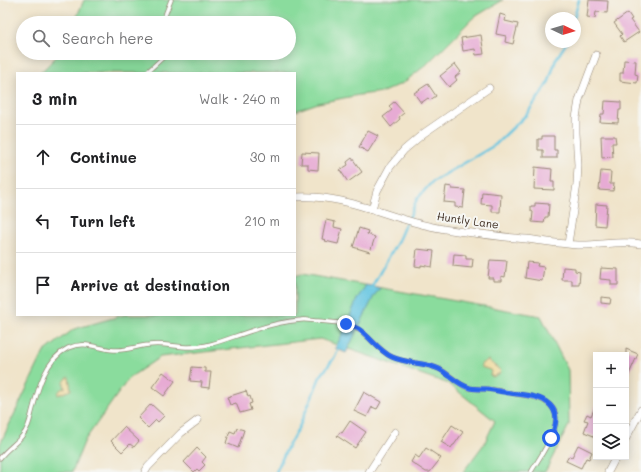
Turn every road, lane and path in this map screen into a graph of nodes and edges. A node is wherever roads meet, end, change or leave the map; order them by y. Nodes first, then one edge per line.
1 (171, 0) edge
2 (165, 16) edge
3 (596, 55) dead end
4 (161, 60) edge
5 (147, 72) edge
6 (489, 88) dead end
7 (296, 197) edge
8 (372, 209) junction
9 (568, 244) junction
10 (641, 244) edge
11 (641, 410) edge
12 (198, 420) dead end
13 (395, 432) dead end
14 (629, 432) edge
15 (0, 458) edge
16 (614, 460) edge
17 (145, 472) edge
18 (369, 472) edge
19 (531, 472) edge
20 (608, 472) edge

1 - 2 lane
3 - 9 street
4 - 5 lane
6 - 8 street
7 - 8 street, Huntly Lane
8 - 9 street, Huntly Lane
9 - 10 street, Huntly Lane
11 - 14 street
12 - 17 street
13 - 18 street
15 - 19 lane
16 - 20 street

